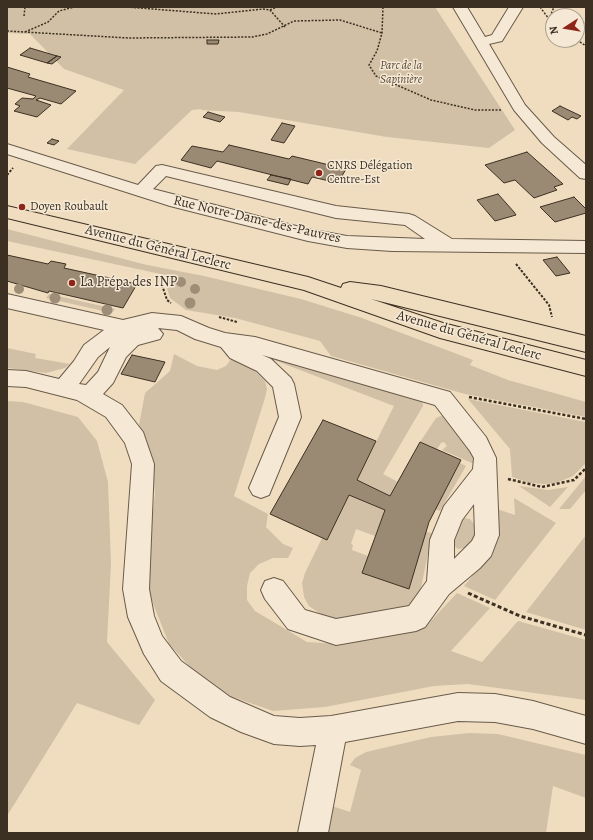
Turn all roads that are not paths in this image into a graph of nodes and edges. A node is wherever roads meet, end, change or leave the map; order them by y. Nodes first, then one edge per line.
1 (460, 7) edge
2 (516, 7) edge
3 (481, 42) junction
4 (7, 149) edge
5 (586, 174) edge
6 (142, 191) junction
7 (7, 212) edge
8 (447, 245) junction
9 (586, 247) edge
10 (308, 284) junction
11 (7, 301) edge
12 (123, 327) junction
13 (202, 334) junction
14 (224, 341) junction
15 (586, 344) edge
16 (586, 368) edge
17 (7, 378) edge
18 (63, 388) junction
19 (89, 396) junction
20 (484, 472) junction
21 (261, 488) dead end
22 (440, 585) junction
23 (274, 590) dead end
24 (331, 730) junction
25 (586, 730) edge
26 (313, 833) edge

1 - 3 street
2 - 3 street
3 - 5 street
4 - 6 street, Rue Notre-Dame-des-Pauvres
6 - 8 street, Rue Notre-Dame-des-Pauvres
6 - 8 street
7 - 10 main road, Avenue du Général Leclerc
8 - 9 street, Rue Notre-Dame-des-Pauvres
10 - 15 main road, Avenue du Général Leclerc
10 - 16 main road, Avenue du Général Leclerc
11 - 12 street
12 - 13 street
12 - 18 street
13 - 14 street
13 - 19 street
14 - 20 street
14 - 21 street
17 - 18 street
18 - 19 street
19 - 24 street
20 - 22 street
20 - 22 street
22 - 23 street
24 - 25 street
24 - 26 street

